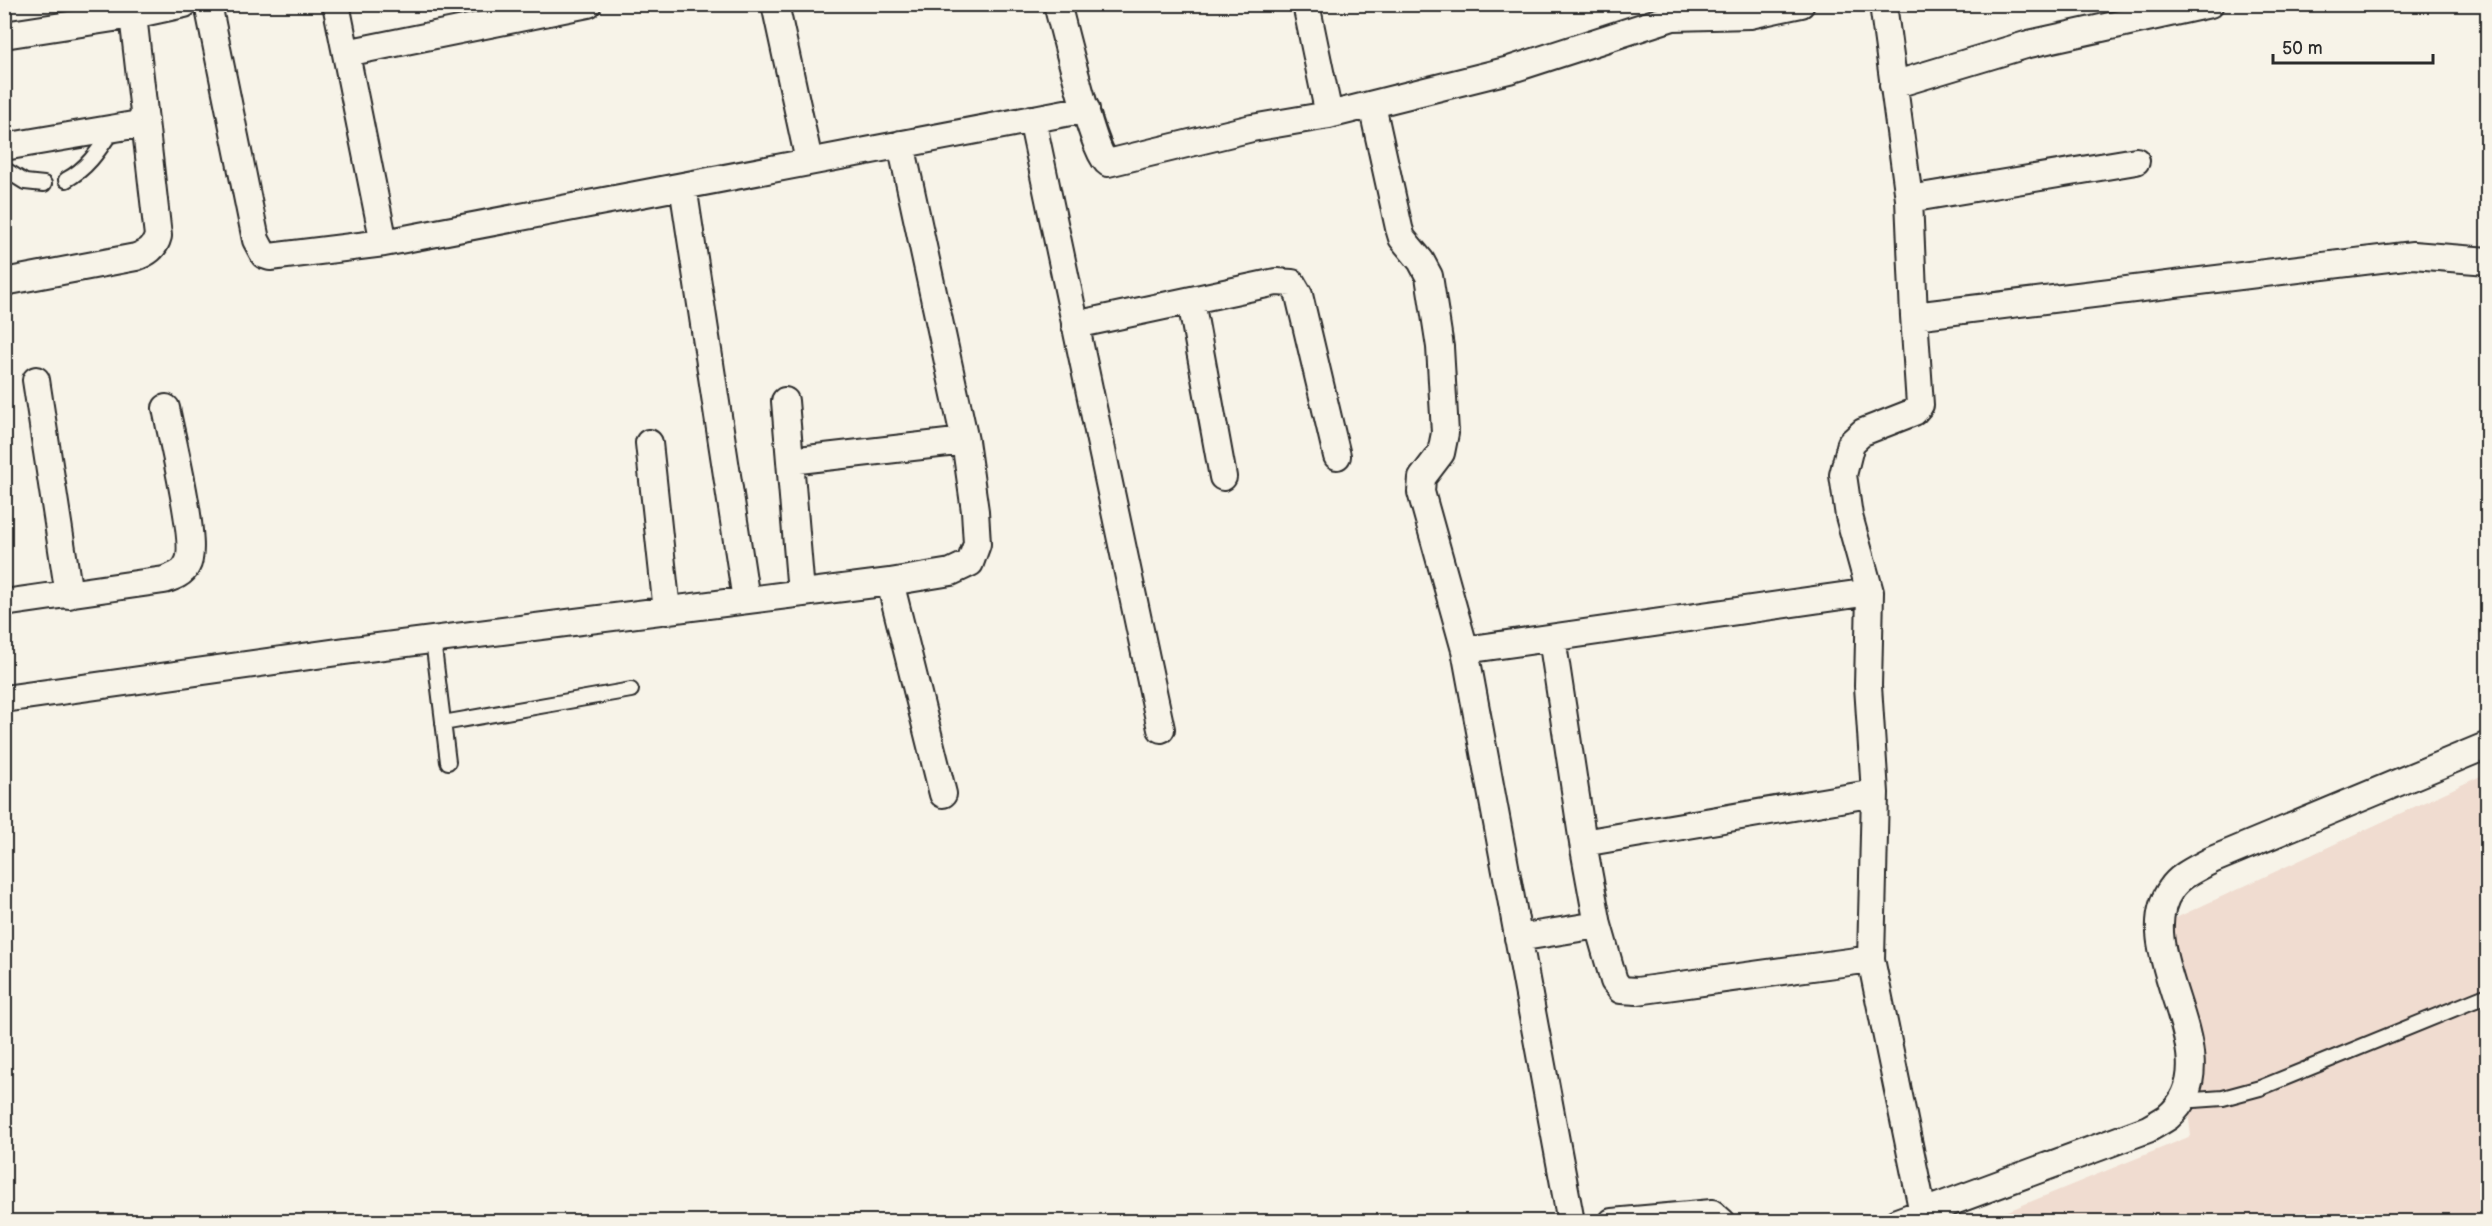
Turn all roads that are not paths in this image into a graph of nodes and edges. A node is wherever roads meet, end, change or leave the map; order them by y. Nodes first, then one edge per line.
1 (184, 4) edge
2 (208, 4) edge
3 (336, 4) edge
4 (588, 4) edge
5 (775, 4) edge
6 (1057, 4) edge
7 (1306, 4) edge
8 (1801, 4) edge
9 (1883, 4) edge
10 (2210, 4) edge
11 (133, 15) junction
12 (4, 34) edge
13 (346, 53) junction
14 (1893, 85) junction
15 (1372, 105) junction
16 (1086, 109) junction
17 (1329, 115) junction
18 (1032, 119) junction
19 (146, 123) junction
20 (113, 129) junction
21 (900, 144) junction
22 (4, 147) edge
23 (809, 161) junction
24 (2136, 161) dead end
25 (4, 169) edge
26 (66, 180) dead end
27 (44, 184) dead end
28 (683, 186) junction
29 (1909, 199) junction
30 (384, 243) junction
31 (2487, 261) edge
32 (4, 282) edge
33 (1191, 301) junction
34 (1914, 316) junction
35 (1075, 325) junction
36 (36, 380) dead end
37 (785, 401) dead end
38 (166, 408) dead end
39 (965, 441) junction
40 (649, 443) dead end
41 (1337, 456) dead end
42 (790, 461) junction
43 (1223, 477) dead end
44 (890, 582) junction
45 (1870, 592) junction
46 (801, 593) junction
47 (69, 595) junction
48 (746, 600) junction
49 (4, 603) edge
50 (667, 611) junction
51 (1552, 638) junction
52 (433, 640) junction
53 (1465, 650) junction
54 (632, 690) dead end
55 (4, 699) edge
56 (443, 723) junction
57 (1161, 729) dead end
58 (2487, 745) edge
59 (448, 762) dead end
60 (1875, 793) junction
61 (943, 794) dead end
62 (1583, 843) junction
63 (1598, 925) junction
64 (1518, 938) junction
65 (1871, 959) junction
66 (2487, 995) edge
67 (2180, 1101) junction
68 (1923, 1213) junction
69 (1571, 1221) edge
70 (1612, 1221) edge
71 (1722, 1221) edge
72 (1897, 1221) edge

1 - 11 street
2 - 30 street
3 - 13 street
4 - 13 street
5 - 23 street
6 - 16 street
7 - 17 street
8 - 15 street
9 - 14 street
10 - 14 street
11 - 12 street
11 - 19 street
13 - 30 street
14 - 29 street
15 - 17 street
15 - 53 street
16 - 17 street
16 - 18 street
18 - 21 street
18 - 35 street
19 - 20 street
19 - 32 street
20 - 22 street
20 - 26 lane
21 - 23 street
21 - 39 street
23 - 28 street
24 - 29 street
25 - 27 lane
28 - 30 street
28 - 48 street
29 - 34 street
31 - 34 street
33 - 35 street
33 - 41 street
33 - 43 street
34 - 45 street
35 - 57 street
36 - 47 street
37 - 42 street
38 - 47 street
39 - 42 street
39 - 44 street
40 - 50 street
42 - 46 street
44 - 46 street
44 - 61 street
45 - 51 street
45 - 60 street
46 - 48 street
47 - 49 street
48 - 50 street
50 - 52 street
51 - 53 street
51 - 62 street
52 - 55 street
52 - 56 lane
53 - 64 street
54 - 56 lane
56 - 59 lane
58 - 67 street
60 - 62 street
60 - 65 street
62 - 63 street
63 - 64 street
63 - 65 street
64 - 69 street
65 - 68 street
66 - 67 lane
67 - 68 street
68 - 72 street
70 - 71 street

